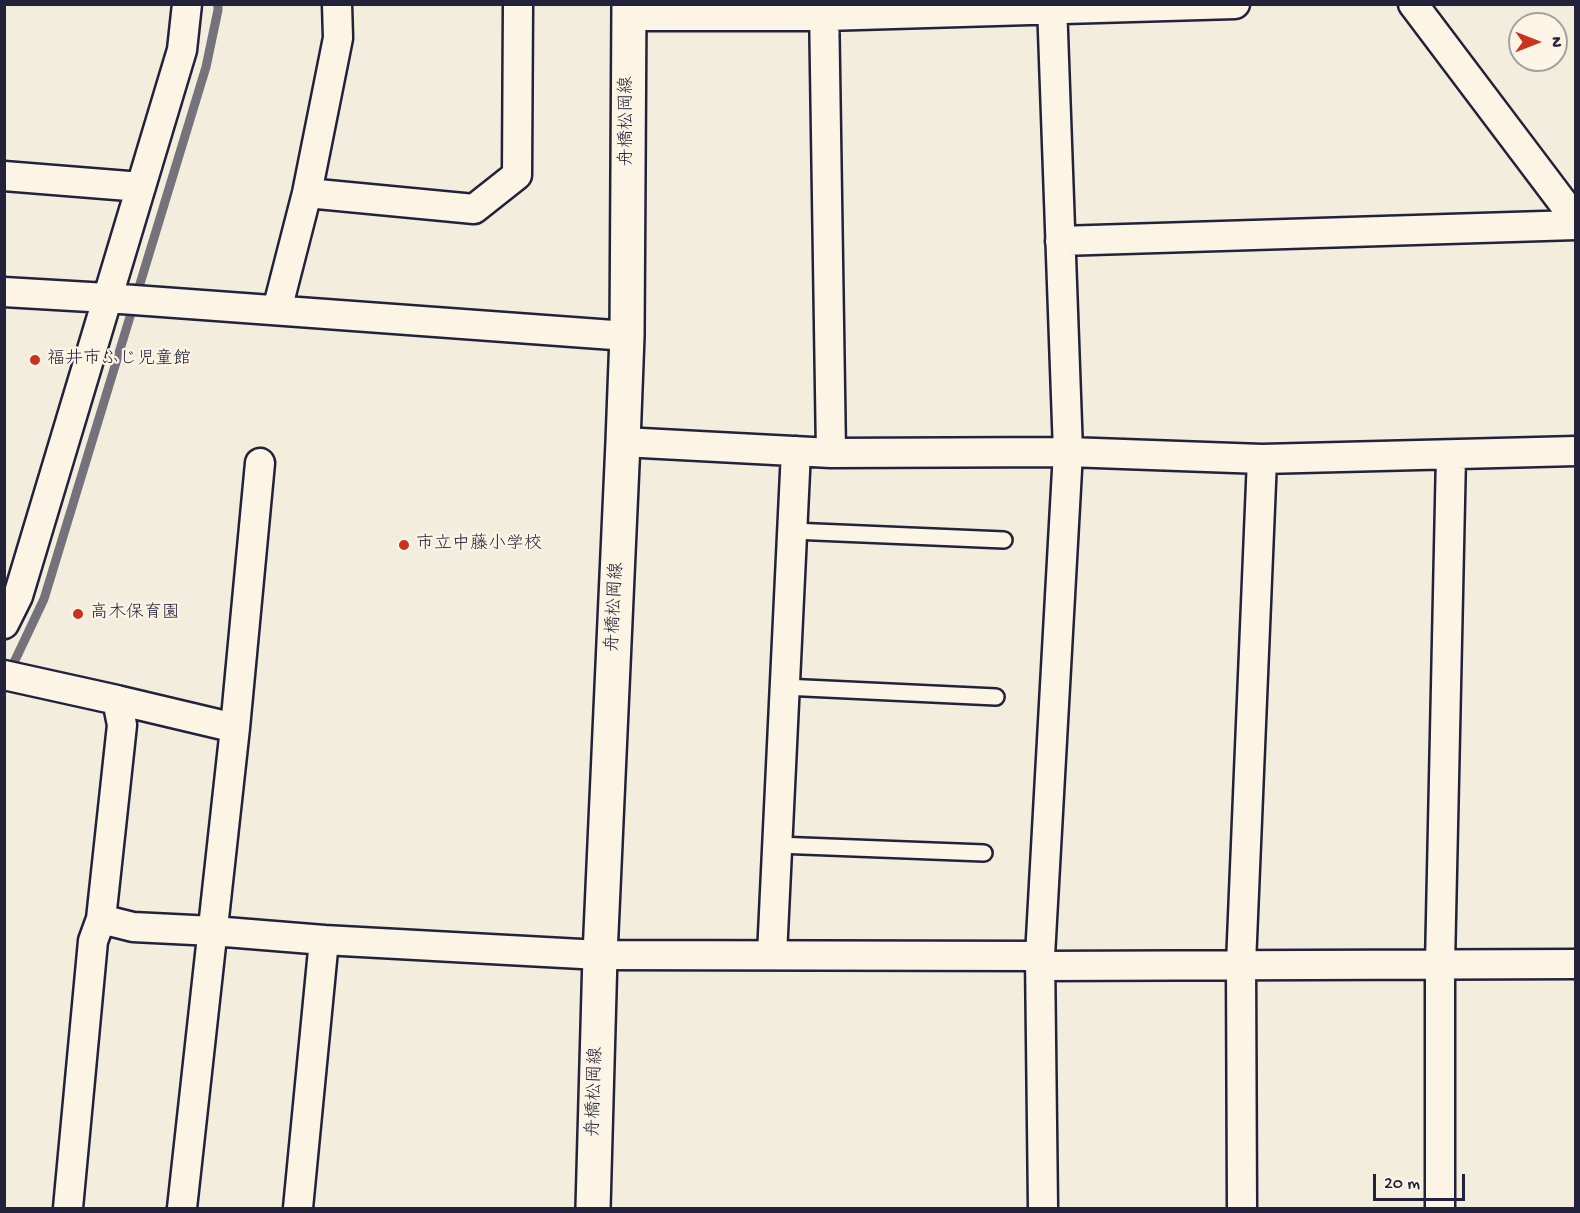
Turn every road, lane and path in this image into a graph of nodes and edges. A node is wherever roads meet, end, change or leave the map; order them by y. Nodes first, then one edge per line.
1 (187, 4) edge
2 (337, 4) edge
3 (518, 4) edge
4 (1235, 4) edge
5 (1413, 4) edge
6 (1052, 7) edge
7 (629, 10) edge
8 (825, 10) edge
9 (4, 176) edge
10 (141, 187) junction
11 (307, 193) junction
12 (1575, 220) edge
13 (1575, 225) edge
14 (1060, 241) junction
15 (4, 292) edge
16 (107, 298) junction
17 (277, 310) junction
18 (627, 336) junction
19 (624, 442) junction
20 (796, 451) junction
21 (1575, 451) edge
22 (1068, 452) junction
23 (831, 453) junction
24 (1451, 455) junction
25 (1262, 459) junction
26 (260, 463) dead end
27 (792, 531) junction
28 (1004, 540) dead end
29 (4, 624) edge
30 (4, 675) edge
31 (784, 687) junction
32 (996, 697) dead end
33 (117, 700) junction
34 (235, 728) junction
35 (777, 845) junction
36 (984, 853) dead end
37 (101, 919) junction
38 (213, 931) junction
39 (324, 940) junction
40 (600, 955) junction
41 (772, 955) junction
42 (1040, 961) junction
43 (1241, 964) junction
44 (1440, 964) junction
45 (1575, 964) edge
46 (68, 1209) edge
47 (182, 1209) edge
48 (298, 1209) edge
49 (593, 1209) edge
50 (1043, 1209) edge
51 (1242, 1209) edge
52 (1440, 1209) edge

1 - 10 street
2 - 11 street
3 - 11 street
4 - 6 street
5 - 12 street
6 - 8 street
6 - 14 street
7 - 8 street
7 - 18 main road, 舟橋松岡線
8 - 23 street
9 - 10 street
10 - 16 street
11 - 17 street
13 - 14 street
14 - 22 street
15 - 16 street
16 - 17 street
16 - 29 street
17 - 18 street
18 - 19 main road, 舟橋松岡線
19 - 20 street
19 - 40 main road, 舟橋松岡線
20 - 23 street
20 - 27 street
21 - 24 street
22 - 23 street
22 - 25 street
22 - 42 street
24 - 25 street
24 - 44 street
25 - 43 street
26 - 34 street
27 - 28 lane
27 - 31 street
30 - 33 street
31 - 32 lane
31 - 35 street
33 - 34 street
33 - 37 street
34 - 38 street
35 - 36 lane
35 - 41 street
37 - 38 street
37 - 46 street
38 - 39 street
38 - 47 street
39 - 40 street
39 - 48 street
40 - 41 street
40 - 49 main road, 舟橋松岡線
41 - 42 street
42 - 43 street
42 - 50 street
43 - 44 street
43 - 51 street
44 - 45 street
44 - 52 street

